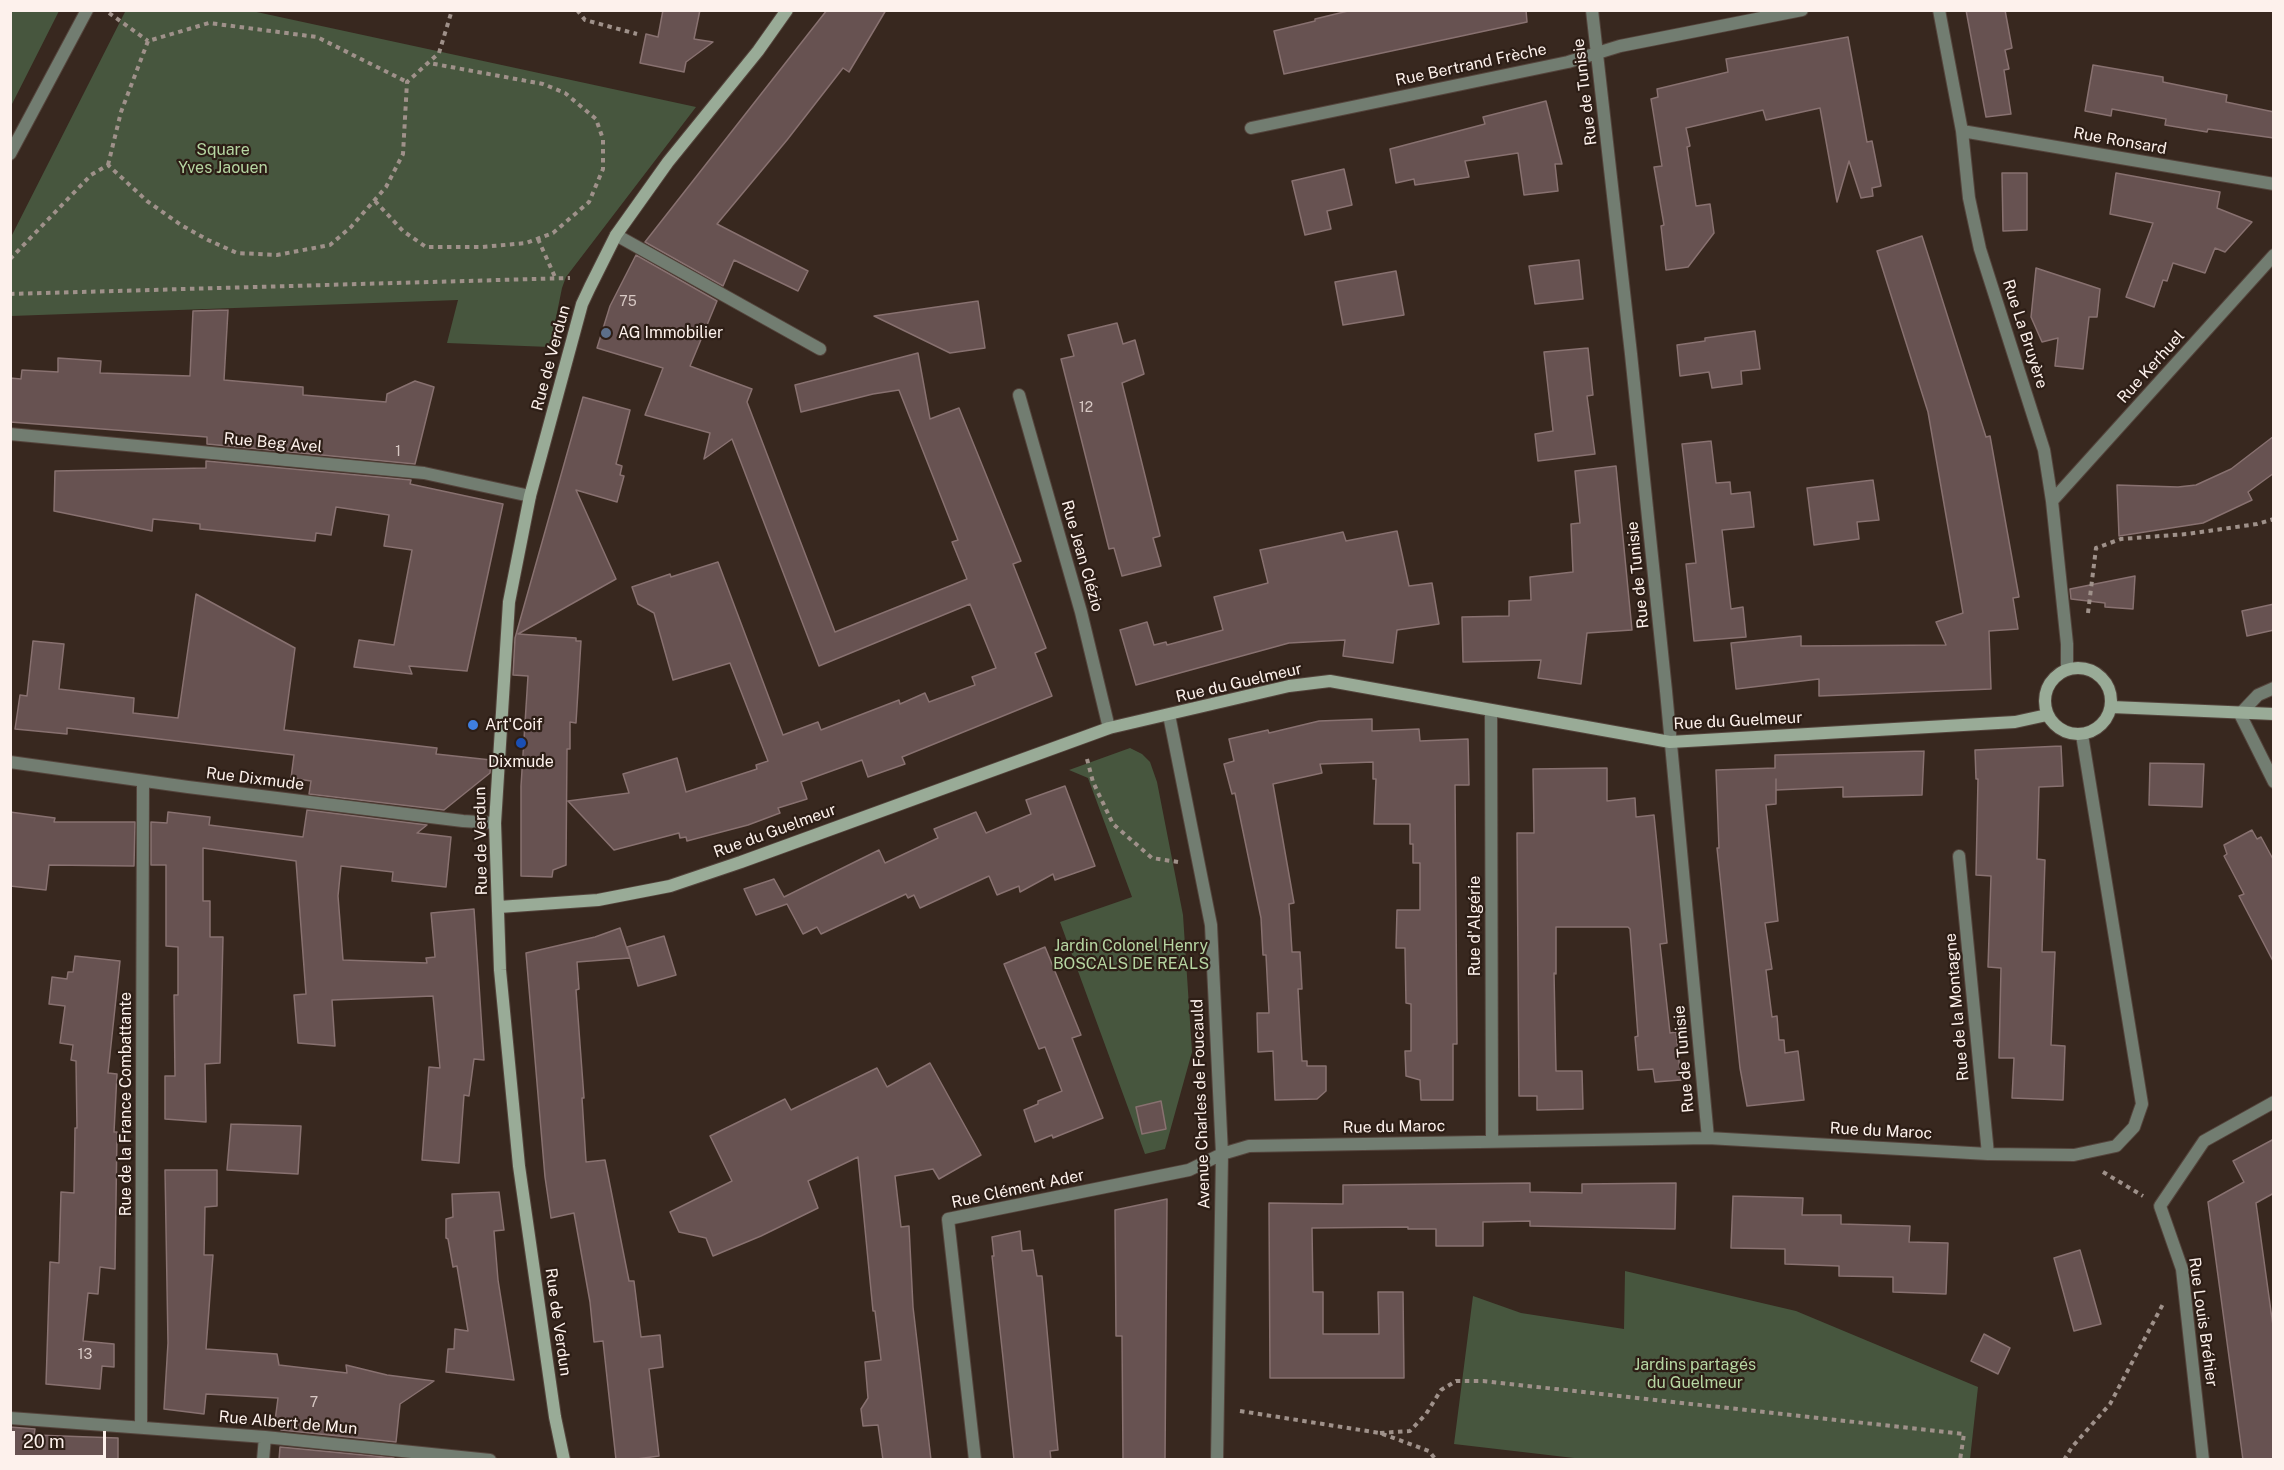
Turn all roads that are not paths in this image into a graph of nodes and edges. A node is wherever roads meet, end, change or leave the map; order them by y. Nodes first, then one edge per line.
1 (87, 10) edge
2 (787, 10) edge
3 (1592, 10) edge
4 (1803, 10) edge
5 (1939, 10) edge
6 (1597, 53) junction
7 (1251, 128) dead end
8 (1962, 131) junction
9 (10, 154) edge
10 (2274, 184) edge
11 (616, 235) junction
12 (2274, 255) edge
13 (820, 349) dead end
14 (1019, 395) dead end
15 (10, 434) edge
16 (530, 496) junction
17 (2052, 501) junction
18 (2067, 668) junction
19 (2274, 688) edge
20 (2112, 707) junction
21 (1491, 711) junction
22 (2240, 714) junction
23 (2274, 714) edge
24 (1169, 715) junction
25 (2047, 715) junction
26 (1109, 728) junction
27 (2082, 735) junction
28 (1670, 742) junction
29 (10, 762) edge
30 (143, 782) junction
31 (2274, 782) edge
32 (495, 823) junction
33 (1959, 856) dead end
34 (499, 907) junction
35 (2274, 1102) edge
36 (1707, 1138) junction
37 (1492, 1141) junction
38 (1222, 1154) junction
39 (1988, 1154) junction
40 (10, 1418) edge
41 (141, 1427) junction
42 (265, 1437) junction
43 (263, 1460) edge
44 (490, 1460) edge
45 (564, 1460) edge
46 (975, 1460) edge
47 (1217, 1460) edge
48 (2203, 1460) edge

1 - 9 street
2 - 11 street, Rue de Verdun
3 - 6 street, Rue de Tunisie
4 - 6 street, Rue Bertrand Frèche
5 - 8 street, Rue La Bruyère
6 - 7 street, Rue Bertrand Frèche
6 - 28 street, Rue de Tunisie
8 - 10 street, Rue Ronsard
8 - 17 street, Rue La Bruyère
11 - 13 street
11 - 16 street, Rue de Verdun
12 - 17 street, Rue Kerhuel
14 - 26 street, Rue Jean Clézio
15 - 16 street, Rue Beg Avel
16 - 32 street, Rue de Verdun
17 - 18 street, Rue La Bruyère
18 - 20 street
18 - 25 street
19 - 22 street
20 - 22 street
20 - 27 street
21 - 24 street, Rue du Guelmeur
21 - 28 street, Rue du Guelmeur
21 - 37 street, Rue d'Algérie
22 - 23 street
22 - 31 street
24 - 26 street, Rue du Guelmeur
24 - 38 street, Avenue Charles de Foucauld
25 - 27 street
25 - 28 street, Rue du Guelmeur
26 - 34 street, Rue du Guelmeur
27 - 39 street, Rue du Maroc
28 - 36 street, Rue de Tunisie
29 - 30 street, Rue Dixmude
30 - 32 street, Rue Dixmude
30 - 41 street, Rue de la France Combattante
32 - 34 street, Rue de Verdun
33 - 39 street, Rue de la Montagne
34 - 45 street, Rue de Verdun
35 - 48 street, Rue Louis Bréhier
36 - 37 street, Rue du Maroc
36 - 39 street, Rue du Maroc
37 - 38 street, Rue du Maroc
38 - 46 street, Rue Clément Ader
38 - 47 street, Avenue Charles de Foucauld
40 - 41 street, Rue Albert de Mun
41 - 42 street, Rue Albert de Mun
42 - 43 street
42 - 44 street, Rue Albert de Mun

